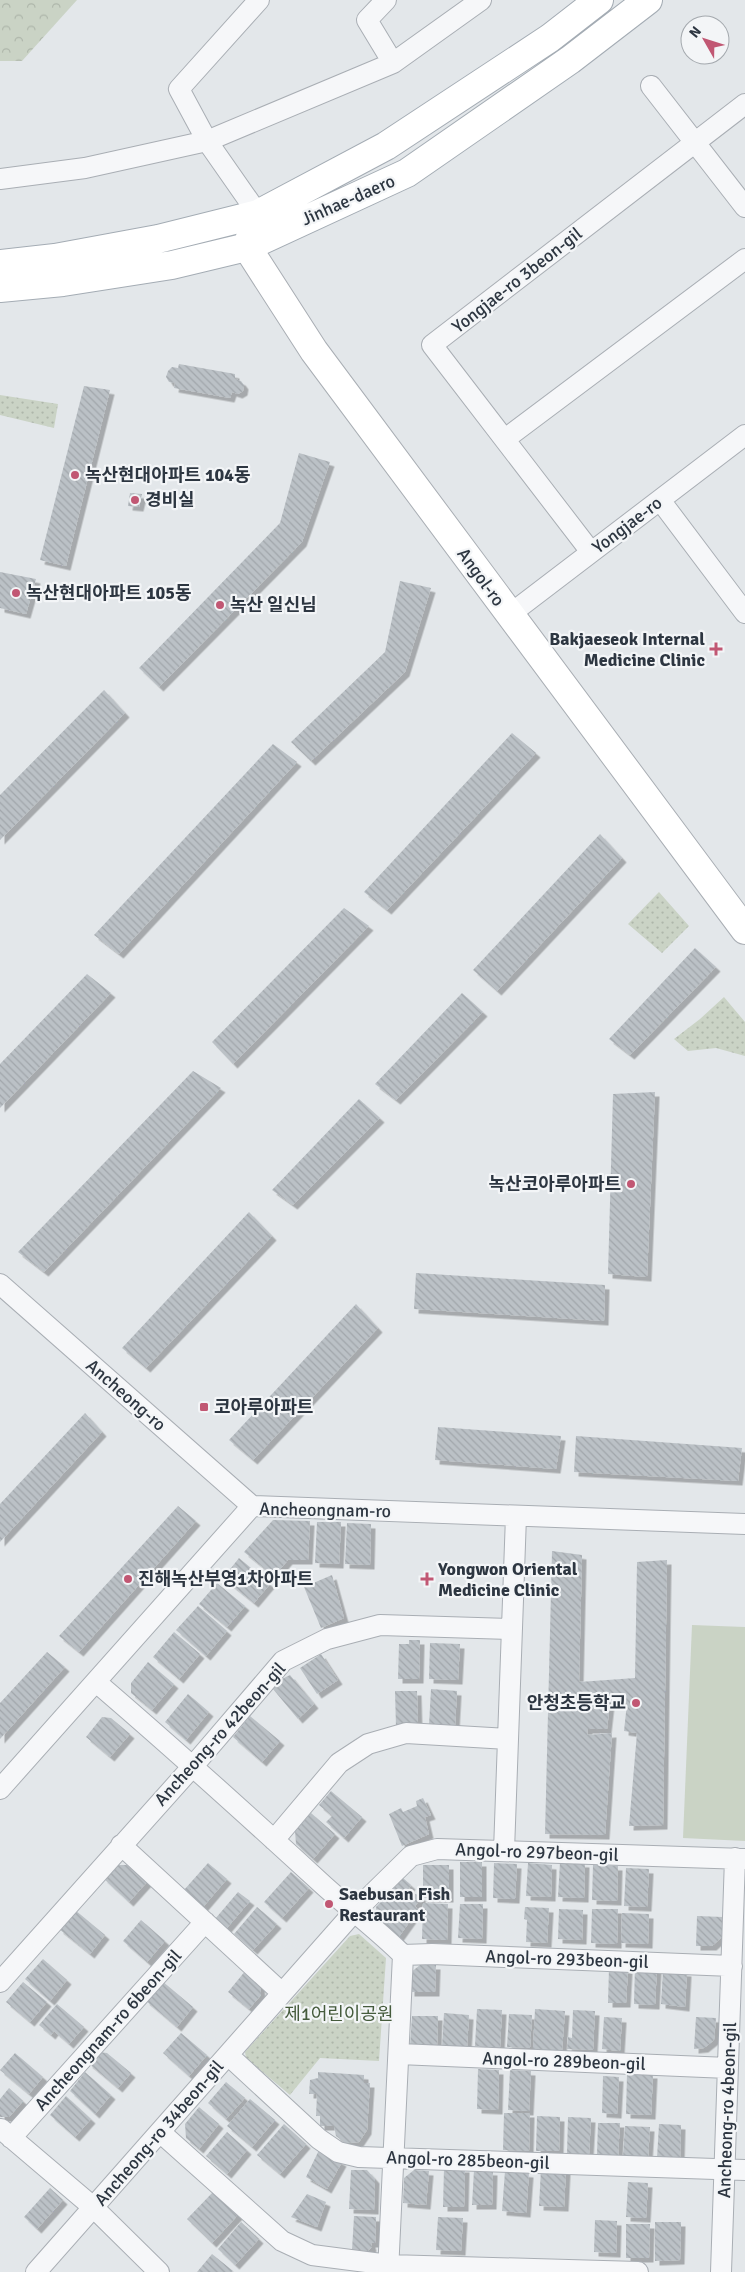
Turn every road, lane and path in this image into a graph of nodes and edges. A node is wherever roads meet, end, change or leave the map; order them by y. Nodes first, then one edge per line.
1 (259, 0) edge
2 (386, 0) edge
3 (481, 0) edge
4 (599, 0) edge
5 (648, 0) edge
6 (393, 62) junction
7 (651, 86) dead end
8 (745, 104) edge
9 (207, 141) junction
10 (695, 141) junction
11 (0, 179) edge
12 (745, 207) edge
13 (258, 214) junction
14 (247, 247) junction
15 (745, 259) edge
16 (0, 264) edge
17 (0, 288) edge
18 (745, 435) edge
19 (505, 439) junction
20 (660, 500) junction
21 (592, 552) junction
22 (745, 613) edge
23 (509, 615) junction
24 (745, 930) edge
25 (0, 1284) edge
26 (252, 1506) junction
27 (516, 1516) junction
28 (745, 1524) edge
29 (512, 1629) junction
30 (96, 1682) junction
31 (508, 1739) junction
32 (194, 1766) junction
33 (0, 1789) edge
34 (274, 1840) junction
35 (121, 1845) junction
36 (504, 1851) junction
37 (740, 1858) edge
38 (353, 1913) junction
39 (205, 1922) junction
40 (403, 1955) junction
41 (732, 1966) junction
42 (0, 1982) edge
43 (282, 1993) junction
44 (399, 2054) junction
45 (228, 2055) junction
46 (728, 2068) junction
47 (160, 2132) junction
48 (5, 2133) edge
49 (395, 2157) junction
50 (725, 2170) junction
51 (745, 2170) edge
52 (93, 2207) junction
53 (389, 2268) edge
54 (36, 2272) edge
55 (158, 2272) edge
56 (638, 2272) edge
57 (721, 2272) edge

1 - 9 street
2 - 6 street
3 - 6 street
4 - 13 main road, Jinhae-daero
5 - 14 main road, Jinhae-daero
6 - 9 street
7 - 10 street
8 - 10 street
9 - 11 street
9 - 13 street
10 - 12 street
10 - 19 street, Yongjae-ro 3beon-gil
13 - 14 main road
13 - 16 main road, Jinhae-daero
14 - 17 main road, Jinhae-daero
14 - 23 main road, Angol-ro
15 - 19 street
18 - 20 street, Yongjae-ro
19 - 21 street, Yongjae-ro 3beon-gil
20 - 21 street, Yongjae-ro
20 - 22 street
21 - 23 street, Yongjae-ro
23 - 24 main road, Angol-ro
25 - 26 street, Ancheong-ro
26 - 27 street, Ancheongnam-ro
26 - 30 street, Ancheongnam-ro
27 - 28 street, Ancheongnam-ro
27 - 29 street
29 - 31 street
29 - 32 street, Ancheong-ro 42beon-gil
30 - 32 street
30 - 33 street, Ancheongnam-ro
31 - 34 street
31 - 36 street
32 - 34 street
32 - 35 street, Ancheong-ro 42beon-gil
34 - 38 street
35 - 39 street
35 - 42 street, Ancheong-ro 42beon-gil
36 - 37 street, Angol-ro 297beon-gil
36 - 38 street, Angol-ro 297beon-gil
37 - 41 street, Ancheong-ro 4beon-gil
38 - 40 street
38 - 43 street, Ancheong-ro 34beon-gil
39 - 43 street
39 - 48 street, Ancheongnam-ro 6beon-gil
40 - 41 street, Angol-ro 293beon-gil
40 - 44 street
41 - 46 street, Ancheong-ro 4beon-gil
43 - 45 street, Ancheong-ro 34beon-gil
44 - 46 street, Angol-ro 289beon-gil
44 - 49 street
45 - 47 street, Ancheong-ro 34beon-gil
45 - 49 street, Angol-ro 285beon-gil
46 - 50 street, Ancheong-ro 4beon-gil
47 - 52 street, Ancheong-ro 34beon-gil
47 - 53 street
48 - 52 street, Ancheongnam-ro 6beon-gil
49 - 50 street, Angol-ro 285beon-gil
49 - 53 street
50 - 51 street, Angol-ro 285beon-gil
50 - 57 street, Ancheong-ro 4beon-gil
52 - 54 street, Ancheong-ro 34beon-gil
52 - 55 street, Ancheongnam-ro 6beon-gil
53 - 56 street

